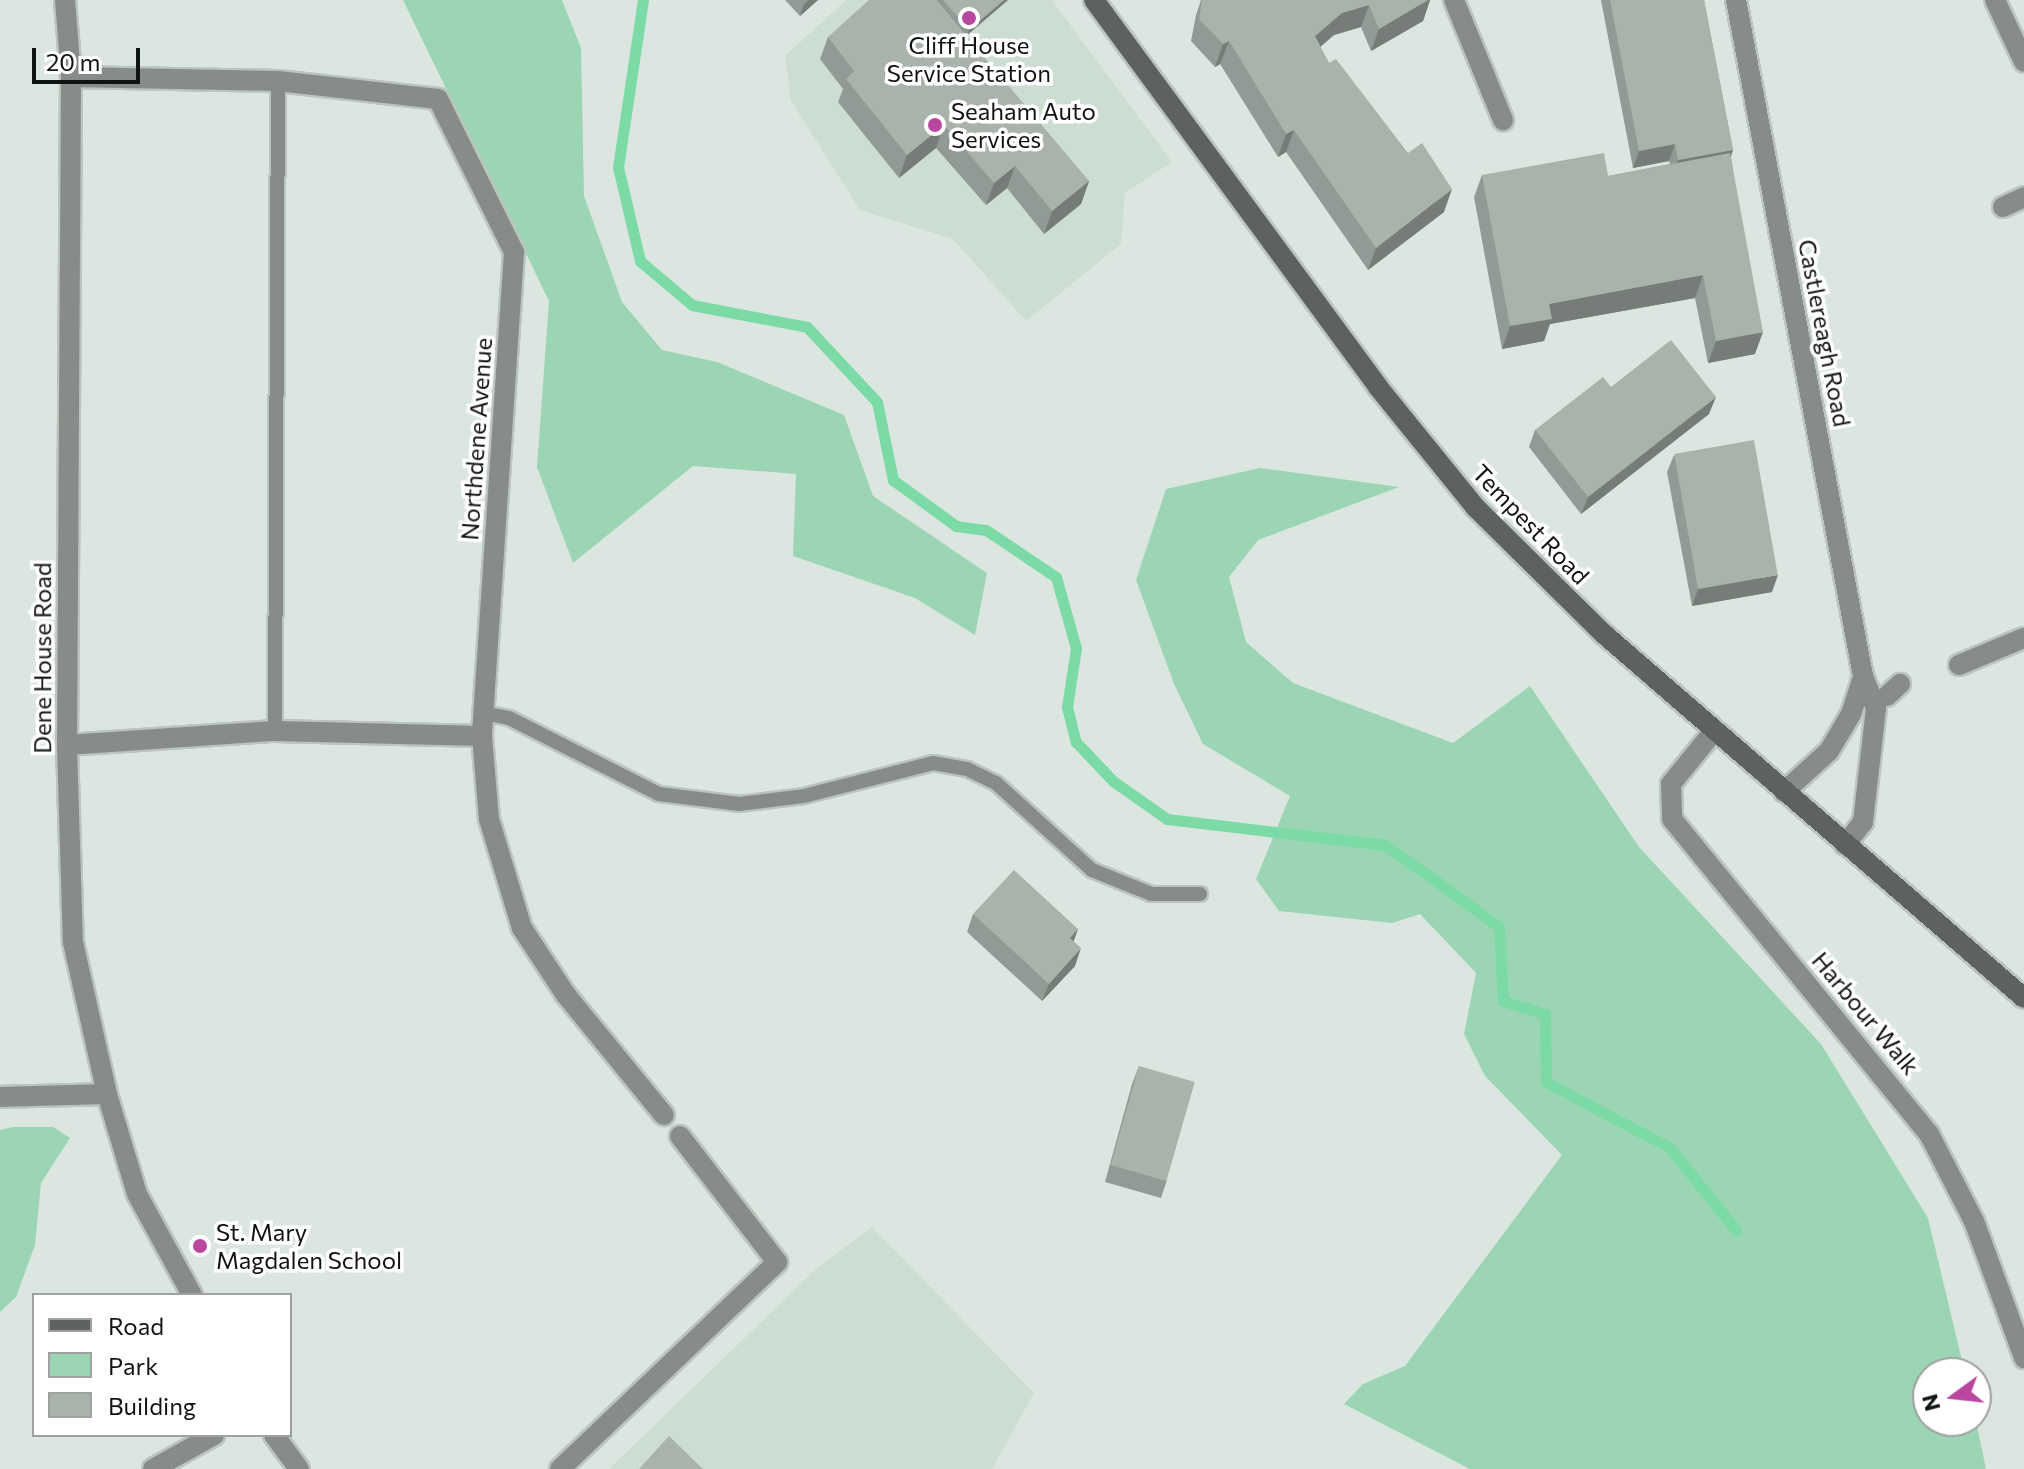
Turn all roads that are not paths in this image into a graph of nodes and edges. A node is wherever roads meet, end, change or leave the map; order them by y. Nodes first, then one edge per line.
1 (65, 0) edge
2 (1094, 0) edge
3 (1454, 0) edge
4 (1736, 0) edge
5 (1995, 0) edge
6 (2024, 62) edge
7 (71, 77) junction
8 (278, 81) junction
9 (1503, 120) dead end
10 (2024, 197) edge
11 (2003, 207) dead end
12 (2024, 638) edge
13 (1959, 665) dead end
14 (1863, 676) junction
15 (483, 713) junction
16 (275, 731) junction
17 (1714, 731) junction
18 (482, 736) junction
19 (67, 745) junction
20 (1784, 792) junction
21 (1845, 845) junction
22 (1200, 894) dead end
23 (2024, 998) edge
24 (107, 1094) junction
25 (0, 1097) edge
26 (664, 1115) dead end
27 (680, 1136) dead end
28 (191, 1293) edge
29 (2024, 1358) edge
30 (210, 1437) edge
31 (275, 1437) edge
32 (153, 1469) edge
33 (299, 1469) edge
34 (560, 1469) edge

1 - 7 street, Dene House Road
2 - 17 main road, Tempest Road
3 - 9 street
4 - 14 street, Castlereagh Road
5 - 6 street
7 - 8 street, Northdene Avenue
7 - 19 street, Dene House Road
8 - 15 street, Northdene Avenue
8 - 16 lane
10 - 11 street
12 - 13 street
14 - 20 street, Castlereagh Road
14 - 21 street, Castlereagh Road
15 - 18 street, Northdene Avenue
15 - 22 lane
16 - 18 street
16 - 19 street
17 - 20 main road, Tempest Road
17 - 29 street, Harbour Walk
18 - 26 street, Northdene Avenue
19 - 24 street, Dene House Road
20 - 21 main road, Tempest Road
21 - 23 main road, Tempest Road
24 - 25 street
24 - 28 street, Dene House Road
27 - 34 street
30 - 32 street
31 - 33 street

